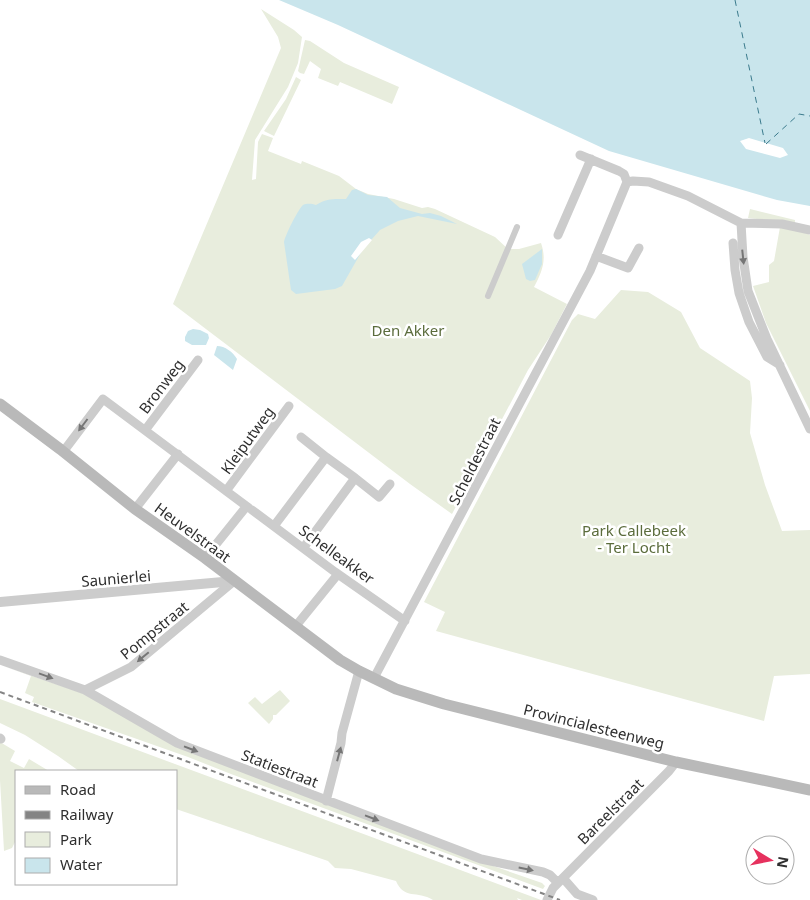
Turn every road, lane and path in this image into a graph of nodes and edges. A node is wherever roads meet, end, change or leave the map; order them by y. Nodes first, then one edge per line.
1 (580, 155) dead end
2 (591, 159) junction
3 (627, 182) junction
4 (741, 223) junction
5 (517, 226) dead end
6 (810, 230) edge
7 (558, 235) dead end
8 (733, 243) dead end
9 (639, 248) dead end
10 (596, 256) junction
11 (488, 296) dead end
12 (198, 360) dead end
13 (780, 365) junction
14 (0, 404) edge
15 (289, 406) dead end
16 (146, 429) junction
17 (810, 429) edge
18 (300, 437) dead end
19 (63, 452) junction
20 (178, 454) junction
21 (326, 457) junction
22 (355, 478) junction
23 (390, 484) dead end
24 (226, 491) junction
25 (135, 508) junction
26 (249, 508) junction
27 (274, 526) junction
28 (304, 547) junction
29 (205, 558) junction
30 (338, 574) junction
31 (234, 581) junction
32 (0, 602) edge
33 (405, 621) junction
34 (295, 627) junction
35 (0, 660) edge
36 (358, 671) junction
37 (374, 678) junction
38 (85, 690) junction
39 (676, 762) junction
40 (810, 790) edge
41 (326, 801) junction
42 (561, 880) junction
43 (547, 900) edge
44 (593, 900) edge

1 - 2 street
2 - 3 street
2 - 7 street
3 - 4 street
3 - 10 street, Scheldestraat
4 - 6 street
4 -> 13 street
5 - 11 street
8 - 13 street
9 - 10 street
10 - 33 street, Scheldestraat
12 - 16 street, Bronweg
13 - 17 street
14 - 19 main road, Heuvelstraat
15 - 24 street, Kleiputweg
16 -> 19 street, Schelleakker
16 - 20 street, Schelleakker
18 - 21 street
19 - 25 main road, Heuvelstraat
20 - 24 street, Schelleakker
20 - 25 street
21 - 22 street
21 - 27 street
22 - 23 street
22 - 28 street
24 - 26 street, Schelleakker
25 - 29 main road, Heuvelstraat
26 - 27 street, Schelleakker
26 - 29 street
27 - 28 street, Schelleakker
28 - 30 street, Schelleakker
29 - 31 main road, Heuvelstraat
30 - 33 street, Schelleakker
30 - 34 street
31 - 32 street, Saunierlei
31 - 34 main road, Heuvelstraat
31 -> 38 street, Pompstraat
33 - 37 street, Scheldestraat
34 - 36 main road, Heuvelstraat
35 -> 38 street, Statiestraat
36 - 37 main road, Heuvelstraat
41 -> 36 street
37 - 39 main road, Provincialesteenweg
38 -> 41 street, Statiestraat
39 - 40 main road, Provincialesteenweg
39 - 42 street, Bareelstraat
41 -> 42 street, Statiestraat
42 - 43 street, Bareelstraat
42 - 44 street, Statiestraat

